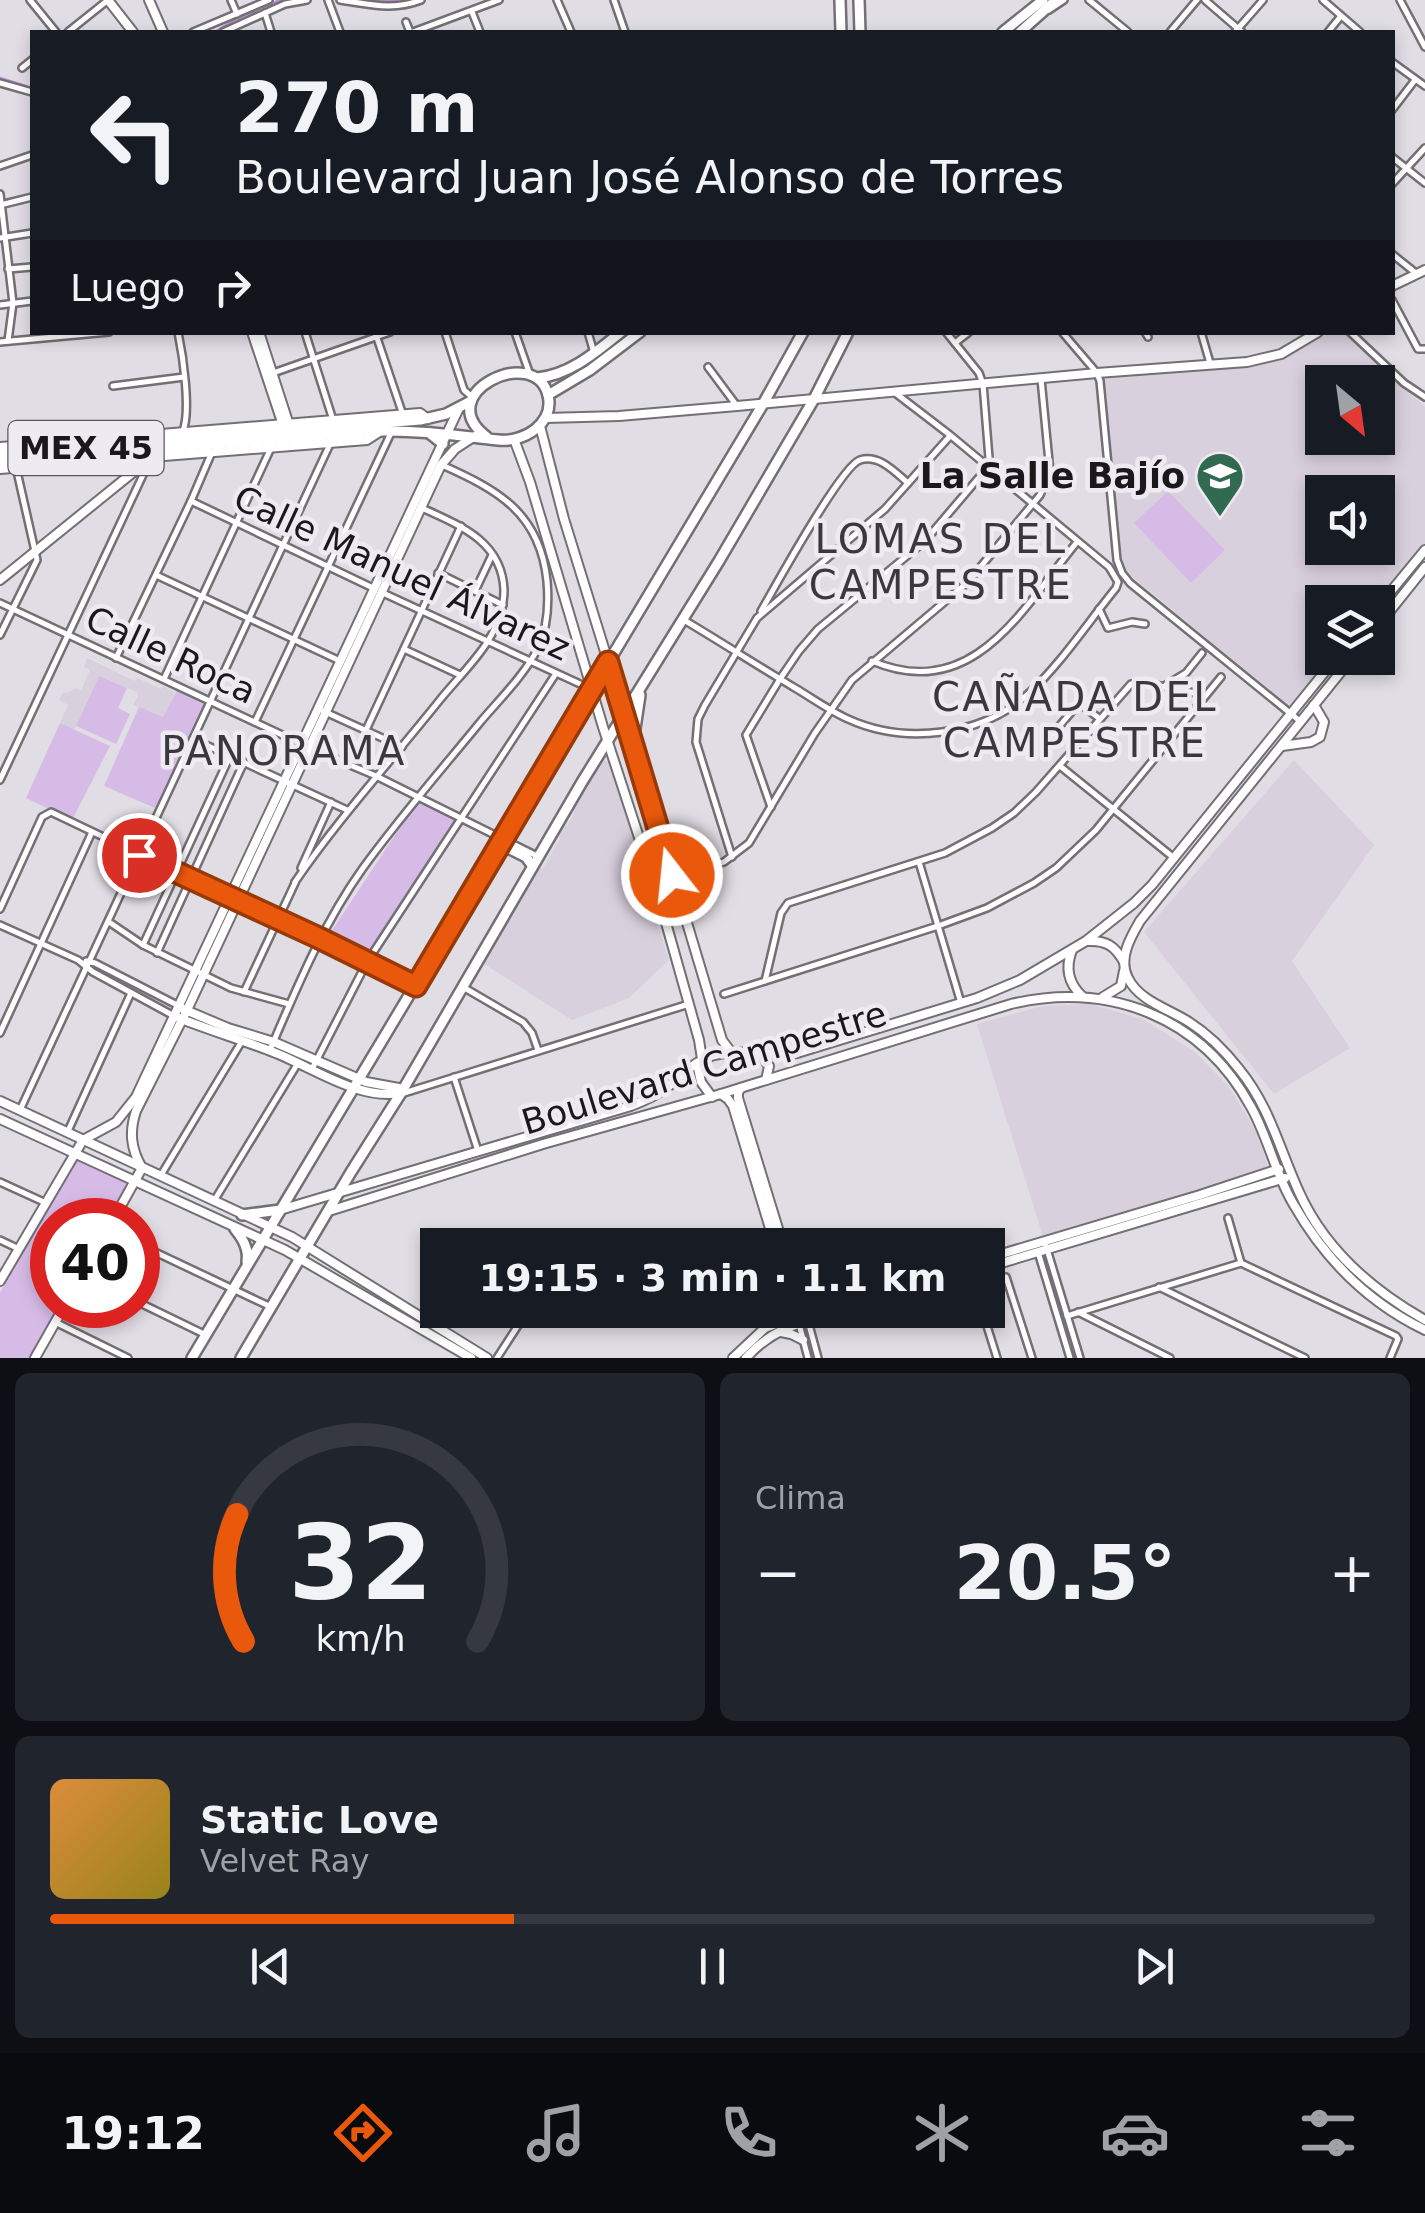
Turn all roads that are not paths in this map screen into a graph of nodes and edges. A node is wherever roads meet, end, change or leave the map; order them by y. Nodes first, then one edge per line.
1 (30, 0) edge
2 (108, 0) edge
3 (150, 0) edge
4 (231, 0) edge
5 (269, 0) edge
6 (307, 0) edge
7 (328, 0) edge
8 (340, 0) edge
9 (421, 0) edge
10 (499, 0) edge
11 (556, 0) edge
12 (614, 0) edge
13 (840, 0) edge
14 (860, 0) edge
15 (1056, 0) edge
16 (1064, 0) edge
17 (1089, 0) edge
18 (1197, 0) edge
19 (1205, 0) edge
20 (1263, 0) edge
21 (1323, 0) edge
22 (1400, 0) edge
23 (1044, 5) edge
24 (472, 11) junction
25 (265, 13) junction
26 (237, 14) junction
27 (1341, 16) junction
28 (406, 22) dead end
29 (54, 30) edge
30 (70, 30) edge
31 (130, 30) edge
32 (162, 30) edge
33 (198, 30) edge
34 (227, 30) edge
35 (270, 30) edge
36 (339, 30) edge
37 (410, 30) edge
38 (417, 30) edge
39 (479, 30) edge
40 (570, 30) edge
41 (624, 30) edge
42 (840, 30) edge
43 (860, 30) edge
44 (1007, 30) edge
45 (1022, 30) edge
46 (1126, 30) edge
47 (1172, 30) edge
48 (1238, 30) edge
49 (1240, 30) edge
50 (1330, 30) edge
51 (1358, 30) edge
52 (1425, 47) edge
53 (30, 62) edge
54 (1395, 64) edge
55 (22, 68) dead end
56 (1415, 80) junction
57 (0, 83) edge
58 (1425, 86) edge
59 (30, 91) edge
60 (1395, 106) edge
61 (1425, 148) edge
62 (30, 156) edge
63 (1395, 159) edge
64 (0, 166) edge
65 (1406, 168) junction
66 (1395, 181) edge
67 (1425, 183) edge
68 (0, 194) edge
69 (30, 198) edge
70 (1, 205) edge
71 (30, 233) edge
72 (2, 237) edge
73 (1395, 256) edge
74 (30, 267) edge
75 (8, 270) junction
76 (1421, 272) edge
77 (1395, 285) edge
78 (30, 301) edge
79 (13, 304) junction
80 (0, 305) edge
81 (1395, 306) edge
82 (1425, 332) edge
83 (74, 335) edge
84 (178, 335) edge
85 (256, 335) edge
86 (306, 335) edge
87 (376, 335) edge
88 (446, 335) edge
89 (516, 335) edge
90 (589, 335) edge
91 (617, 335) edge
92 (636, 335) edge
93 (801, 335) edge
94 (846, 335) edge
95 (948, 335) edge
96 (965, 335) edge
97 (1065, 335) edge
98 (1202, 335) edge
99 (1314, 335) edge
100 (1354, 335) edge
101 (1413, 339) junction
102 (4, 341) edge
103 (955, 343) junction
104 (1425, 350) edge
105 (594, 353) junction
106 (314, 357) junction
107 (1210, 364) junction
108 (708, 367) dead end
109 (1097, 373) junction
110 (269, 374) junction
111 (533, 376) junction
112 (184, 378) junction
113 (1041, 379) junction
114 (984, 384) junction
115 (113, 386) dead end
116 (894, 392) junction
117 (1425, 394) edge
118 (548, 395) junction
119 (471, 399) junction
120 (814, 399) junction
121 (763, 404) junction
122 (736, 406) junction
123 (459, 408) junction
124 (403, 414) junction
125 (428, 419) junction
126 (333, 420) junction
127 (543, 422) junction
128 (387, 431) junction
129 (427, 431) junction
130 (183, 432) junction
131 (448, 433) junction
132 (289, 434) junction
133 (950, 435) junction
134 (481, 437) junction
135 (514, 439) junction
136 (173, 440) junction
137 (71, 441) junction
138 (332, 442) junction
139 (443, 444) junction
140 (273, 446) junction
141 (90, 448) junction
142 (162, 448) junction
143 (212, 452) junction
144 (0, 458) edge
145 (152, 458) junction
146 (438, 463) junction
147 (16, 467) junction
148 (987, 468) junction
149 (908, 483) junction
150 (191, 501) junction
151 (1032, 505) junction
152 (418, 506) junction
153 (238, 522) junction
154 (461, 526) junction
155 (1077, 542) junction
156 (284, 546) junction
157 (1425, 550) edge
158 (36, 551) junction
159 (492, 555) junction
160 (1425, 567) edge
161 (329, 568) junction
162 (438, 573) junction
163 (156, 575) junction
164 (0, 580) edge
165 (776, 585) junction
166 (1395, 586) edge
167 (475, 590) junction
168 (378, 591) junction
169 (784, 594) junction
170 (204, 596) junction
171 (0, 604) edge
172 (503, 605) junction
173 (1395, 605) edge
174 (1098, 608) junction
175 (13, 610) junction
176 (421, 612) junction
177 (250, 618) junction
178 (758, 618) junction
179 (684, 620) junction
180 (1145, 624) dead end
181 (68, 635) junction
182 (0, 636) edge
183 (296, 640) junction
184 (487, 642) junction
185 (404, 650) junction
186 (736, 652) junction
187 (1202, 653) dead end
188 (116, 658) junction
189 (872, 661) junction
190 (344, 662) junction
191 (530, 662) junction
192 (608, 662) junction
193 (555, 674) junction
194 (460, 675) junction
195 (1322, 675) edge
196 (1339, 675) edge
197 (1221, 677) dead end
198 (780, 678) junction
199 (164, 680) junction
200 (1163, 686) junction
201 (592, 690) junction
202 (641, 690) junction
203 (1206, 696) junction
204 (1302, 698) junction
205 (210, 702) junction
206 (1314, 706) junction
207 (831, 710) junction
208 (322, 711) junction
209 (1291, 714) junction
210 (625, 716) junction
211 (1100, 719) junction
212 (256, 722) junction
213 (1301, 722) junction
214 (366, 730) junction
215 (194, 739) junction
216 (608, 742) junction
217 (633, 742) junction
218 (1045, 743) dead end
219 (1282, 746) junction
220 (306, 747) junction
221 (402, 747) junction
222 (230, 756) junction
223 (244, 762) junction
224 (1060, 766) junction
225 (376, 776) junction
226 (0, 780) edge
227 (288, 783) junction
228 (418, 797) junction
229 (331, 802) junction
230 (771, 807) junction
231 (1114, 808) junction
232 (347, 810) junction
233 (462, 816) junction
234 (92, 832) junction
235 (502, 841) junction
236 (139, 855) junction
237 (732, 857) junction
238 (1174, 858) junction
239 (535, 861) junction
240 (919, 861) junction
241 (176, 872) junction
242 (672, 875) junction
243 (191, 879) junction
244 (295, 882) junction
245 (234, 898) junction
246 (0, 909) edge
247 (277, 918) junction
248 (108, 922) junction
249 (0, 925) edge
250 (938, 926) junction
251 (319, 938) junction
252 (1086, 941) junction
253 (41, 943) junction
254 (143, 945) junction
255 (1072, 950) junction
256 (157, 953) junction
257 (367, 962) junction
258 (87, 964) junction
259 (1125, 965) junction
260 (200, 973) junction
261 (765, 981) junction
262 (416, 986) junction
263 (463, 986) junction
264 (244, 992) junction
265 (130, 993) junction
266 (724, 994) dead end
267 (1084, 997) junction
268 (1099, 998) junction
269 (961, 1003) junction
270 (288, 1004) junction
271 (689, 1004) junction
272 (181, 1013) junction
273 (0, 1033) edge
274 (242, 1041) junction
275 (272, 1046) junction
276 (538, 1050) junction
277 (733, 1053) junction
278 (761, 1055) junction
279 (699, 1061) junction
280 (298, 1063) junction
281 (314, 1064) junction
282 (454, 1078) junction
283 (766, 1080) junction
284 (360, 1085) junction
285 (741, 1088) junction
286 (405, 1091) junction
287 (717, 1096) junction
288 (0, 1101) edge
289 (20, 1110) junction
290 (0, 1119) edge
291 (590, 1119) junction
292 (592, 1130) junction
293 (67, 1132) junction
294 (83, 1140) junction
295 (479, 1152) junction
296 (74, 1153) junction
297 (1288, 1166) junction
298 (142, 1168) junction
299 (1276, 1169) junction
300 (160, 1176) junction
301 (1292, 1176) junction
302 (1280, 1180) junction
303 (0, 1182) edge
304 (134, 1182) junction
305 (340, 1191) junction
306 (35, 1198) edge
307 (49, 1198) edge
308 (125, 1198) edge
309 (214, 1201) junction
310 (280, 1210) junction
311 (329, 1211) junction
312 (238, 1213) junction
313 (1228, 1218) dead end
314 (231, 1227) junction
315 (270, 1228) junction
316 (770, 1228) edge
317 (778, 1228) edge
318 (30, 1230) edge
319 (0, 1240) edge
320 (263, 1240) junction
321 (308, 1247) junction
322 (1041, 1247) junction
323 (19, 1249) junction
324 (160, 1254) edge
325 (1005, 1254) edge
326 (300, 1258) junction
327 (1005, 1261) edge
328 (1242, 1263) junction
329 (245, 1270) junction
330 (1006, 1277) dead end
331 (0, 1282) edge
332 (1159, 1287) junction
333 (234, 1289) junction
334 (271, 1307) junction
335 (1078, 1312) junction
336 (160, 1313) edge
337 (1067, 1316) junction
338 (1425, 1320) edge
339 (420, 1322) edge
340 (420, 1323) edge
341 (52, 1328) edge
342 (67, 1328) edge
343 (428, 1328) edge
344 (429, 1328) edge
345 (516, 1328) edge
346 (765, 1328) edge
347 (781, 1328) edge
348 (803, 1328) edge
349 (808, 1328) edge
350 (988, 1328) edge
351 (1425, 1330) edge
352 (776, 1331) junction
353 (206, 1336) junction
354 (803, 1340) junction
355 (1069, 1356) edge
356 (35, 1358) edge
357 (128, 1358) edge
358 (192, 1358) edge
359 (241, 1358) edge
360 (470, 1358) edge
361 (487, 1358) edge
362 (497, 1358) edge
363 (733, 1358) edge
364 (746, 1358) edge
365 (808, 1358) edge
366 (818, 1358) edge
367 (997, 1358) edge
368 (1032, 1358) edge
369 (1056, 1358) edge
370 (1080, 1358) edge
371 (1170, 1358) edge
372 (1305, 1358) edge
373 (1390, 1358) edge

1 - 29 street
2 - 30 street
2 - 31 street
3 - 32 street
4 - 26 street
5 - 26 street
6 - 25 street
7 - 36 street
8 - 9 street
10 - 24 street
11 - 40 street
12 - 41 street
13 - 42 main road
14 - 43 main road
15 - 23 main road
16 - 23 street
17 - 46 street
18 - 47 street
19 - 48 street
20 - 49 street
21 - 27 street
22 - 52 street
23 - 44 main road
23 - 45 main road
24 - 38 street
24 - 39 street
25 - 34 street
25 - 35 street
26 - 33 street
27 - 50 street
27 - 51 street
28 - 37 street
53 - 55 street
54 - 56 street
56 - 58 street
56 - 60 street
57 - 59 street
61 - 65 street
62 - 64 street
63 - 65 street
65 - 66 street
65 - 67 street
68 - 70 street
69 - 70 street
70 - 72 street
71 - 72 street
72 - 75 street
73 - 76 street
74 - 75 street
75 - 79 street
76 - 77 street
78 - 79 street
79 - 80 street
79 - 102 street
81 - 101 street
82 - 101 street
83 - 102 street
84 - 112 street
85 - 110 street
86 - 106 street
87 - 106 street
87 - 124 street
88 - 119 street
89 - 111 street
90 - 105 street
91 - 105 main road
92 - 118 main road
93 - 121 main road
94 - 120 main road
95 - 103 street
96 - 103 street
97 - 109 street
98 - 107 street
99 - 107 street
100 - 117 street
101 - 104 street
103 - 114 street
105 - 111 main road
106 - 110 street
106 - 126 street
107 - 109 street
108 - 122 street
109 - 113 street
109 - 209 street
110 - 132 street
111 - 118 main road
111 - 119 main road
112 - 115 street
112 - 130 street
113 - 114 street
113 - 151 street
114 - 116 street
114 - 148 street
116 - 120 street
116 - 133 street
118 - 127 main road
119 - 123 main road, MEX 45
119 - 134 main road
120 - 121 street
120 - 179 main road
121 - 122 street
121 - 192 main road
122 - 127 street
123 - 125 main road, MEX 45
123 - 131 street
124 - 125 street
124 - 126 street
125 - 132 main road, MEX 45
126 - 132 street
127 - 135 main road
127 - 192 street
128 - 129 main road, MEX 45
128 - 132 main road, MEX 45
128 - 138 street
128 - 161 street
129 - 131 main road, MEX 45
129 - 139 main road
130 - 132 street
130 - 136 street
130 - 137 street
131 - 134 main road, MEX 45
131 - 139 street
132 - 136 main road, MEX 45
132 - 138 street
132 - 140 street
132 - 142 main road, MEX 45
133 - 148 street
133 - 149 street
134 - 135 main road
134 - 146 street
135 - 201 street
136 - 141 main road, MEX 45
136 - 142 street
137 - 141 main road
137 - 144 street
138 - 156 street
139 - 146 street
140 - 143 street
140 - 153 street
141 - 144 main road, MEX 45
142 - 144 main road, MEX 45
142 - 145 street
143 - 145 street
143 - 150 street
144 - 147 street
145 - 147 street
145 - 158 street
145 - 181 street
146 - 152 street
146 - 191 street
147 - 158 street
148 - 151 street
148 - 198 street
149 - 165 street
149 - 169 street
150 - 153 street, Calle Manuel Álvarez
150 - 163 street
151 - 155 street
151 - 189 street
152 - 154 street
152 - 168 street
153 - 156 street, Calle Manuel Álvarez
153 - 170 street
154 - 159 street
154 - 162 street
155 - 174 street
155 - 189 street
156 - 161 street, Calle Manuel Álvarez
156 - 177 street
157 - 166 street
158 - 164 street
158 - 175 street
159 - 167 street
159 - 172 street
160 - 173 street
161 - 168 street, Calle Manuel Álvarez
161 - 183 street
162 - 167 street
162 - 176 street
163 - 170 street
163 - 188 street
165 - 169 street
165 - 178 street
167 - 172 street
168 - 176 street, Calle Manuel Álvarez
168 - 190 street
169 - 178 street
170 - 177 street
170 - 199 street
171 - 175 street, Calle Roca
172 - 184 street
174 - 180 street
174 - 207 street
175 - 181 street, Calle Roca
175 - 182 street
176 - 184 street, Calle Manuel Álvarez
176 - 185 street
177 - 183 street
177 - 205 street
178 - 186 street
179 - 186 street
179 - 202 main road
181 - 188 street, Calle Roca
181 - 226 street
183 - 190 street
183 - 212 street
184 - 191 street, Calle Manuel Álvarez
184 - 194 street
185 - 194 street
185 - 214 street
186 - 198 street
186 - 237 street
187 - 200 street
188 - 199 street, Calle Roca
189 - 207 street
190 - 208 street
191 - 193 street, Calle Manuel Álvarez
191 - 228 street
192 - 201 main road
192 - 210 street
193 - 201 street, Calle Manuel Álvarez
193 - 233 street
194 - 221 street
195 - 204 street, Boulevard Campestre
196 - 206 street
197 - 203 street
198 - 207 street
198 - 230 street
199 - 205 street, Calle Roca
200 - 203 street
200 - 211 street
201 - 216 street
201 - 235 main road
202 - 210 main road
202 - 217 main road
203 - 231 street
204 - 206 street
204 - 209 street, Boulevard Campestre
205 - 212 street, Calle Roca
205 - 215 street
206 - 213 street
206 - 219 street
207 - 230 street
208 - 214 street
208 - 220 street
209 - 213 street
209 - 238 street, Boulevard Campestre
210 - 216 main road
210 - 217 street
211 - 218 street
211 - 224 street
212 - 220 street, Calle Roca
213 - 219 street
214 - 221 street
215 - 222 street
215 - 236 street
216 - 239 main road
216 - 271 street
217 - 242 street
219 - 259 street
220 - 225 street, Calle Roca
220 - 227 street
221 - 225 street
222 - 223 street
222 - 241 street
223 - 227 street
223 - 243 street
224 - 231 street
224 - 240 street
225 - 228 street, Calle Roca
225 - 232 street
227 - 229 street
227 - 245 street
228 - 233 street, Calle Roca
228 - 251 street
229 - 232 street
229 - 244 street
230 - 237 street
231 - 238 street
231 - 250 street
232 - 244 street
233 - 235 street, Calle Roca
233 - 257 street
234 - 236 street
234 - 246 street
234 - 253 street
235 - 239 main road
235 - 262 main road
236 - 241 street
236 - 248 street
237 - 242 street
238 - 252 street, Boulevard Campestre
239 - 263 main road
240 - 250 street
240 - 261 street
241 - 243 street
241 - 254 street
242 - 277 street
243 - 245 street
243 - 256 street
244 - 247 street
245 - 247 street
245 - 260 street
247 - 251 street
247 - 264 street
248 - 254 street
248 - 258 street
249 - 253 street
250 - 261 street
250 - 269 street
251 - 257 street
251 - 270 street
252 - 255 street, Boulevard Campestre
252 - 259 street
253 - 258 street
253 - 273 street
254 - 256 street
255 - 267 street
255 - 269 street, Boulevard Campestre
256 - 260 street
257 - 262 street
257 - 281 street
258 - 265 street
258 - 272 street
258 - 289 street
259 - 268 street
259 - 297 street
260 - 264 street
260 - 272 street
261 - 266 street
262 - 284 main road
263 - 276 street
263 - 286 main road
264 - 270 street
265 - 272 street
265 - 293 street
267 - 268 street, Boulevard Campestre
267 - 283 street, Boulevard Campestre
268 - 299 street, Boulevard Campestre
269 - 278 street, Boulevard Campestre
270 - 275 street
271 - 276 street
271 - 279 street
272 - 274 street
272 - 275 street
272 - 294 street
272 - 298 street
274 - 275 street
274 - 300 street
275 - 280 street
275 - 281 street
276 - 282 street
277 - 278 street, Boulevard Campestre
277 - 279 street, Boulevard Campestre
278 - 283 street
279 - 287 street
279 - 291 street, Boulevard Campestre
280 - 281 street
280 - 309 street
281 - 284 street
282 - 286 street
282 - 295 street
283 - 285 street, Boulevard Campestre
284 - 286 street
284 - 310 main road
285 - 287 street, Boulevard Campestre
285 - 317 street
286 - 305 main road
287 - 292 street, Boulevard Campestre
287 - 316 street
288 - 289 street
289 - 293 street
290 - 296 street
291 - 292 street
291 - 295 street, Boulevard Campestre
292 - 311 street, Boulevard Campestre
293 - 294 street
294 - 296 street
294 - 298 street
295 - 305 street, Boulevard Campestre
296 - 304 street
296 - 307 street
297 - 299 street
297 - 301 street
298 - 300 street
298 - 304 street
299 - 302 street, Boulevard Campestre
299 - 322 street
300 - 309 street
301 - 302 street
301 - 338 street
302 - 322 street
302 - 351 street, Boulevard Campestre
303 - 306 street
304 - 308 street
304 - 314 street
305 - 310 street, Boulevard Campestre
305 - 311 main road
309 - 312 street
310 - 312 main road
310 - 315 main road
311 - 321 main road
312 - 314 street
312 - 315 street
313 - 328 street
314 - 320 street
314 - 329 main road
315 - 320 main road
315 - 321 street
318 - 323 street
319 - 323 street
320 - 326 street
320 - 329 main road
321 - 326 main road
321 - 339 street
322 - 325 street
322 - 327 street
322 - 337 street
322 - 355 street
323 - 331 street
324 - 333 street
326 - 334 main road
326 - 340 street
328 - 332 street
328 - 373 street
329 - 333 main road
330 - 368 street
332 - 335 street
332 - 372 street
333 - 334 street
333 - 353 main road
334 - 359 main road
335 - 337 street
335 - 371 street
336 - 353 street
337 - 370 street
341 - 356 street
342 - 357 street
343 - 360 street
344 - 361 street
345 - 362 street
346 - 363 street
347 - 352 street
348 - 354 street
349 - 366 street
350 - 367 street
352 - 354 street
352 - 364 street
353 - 358 main road
354 - 365 street
355 - 369 street

